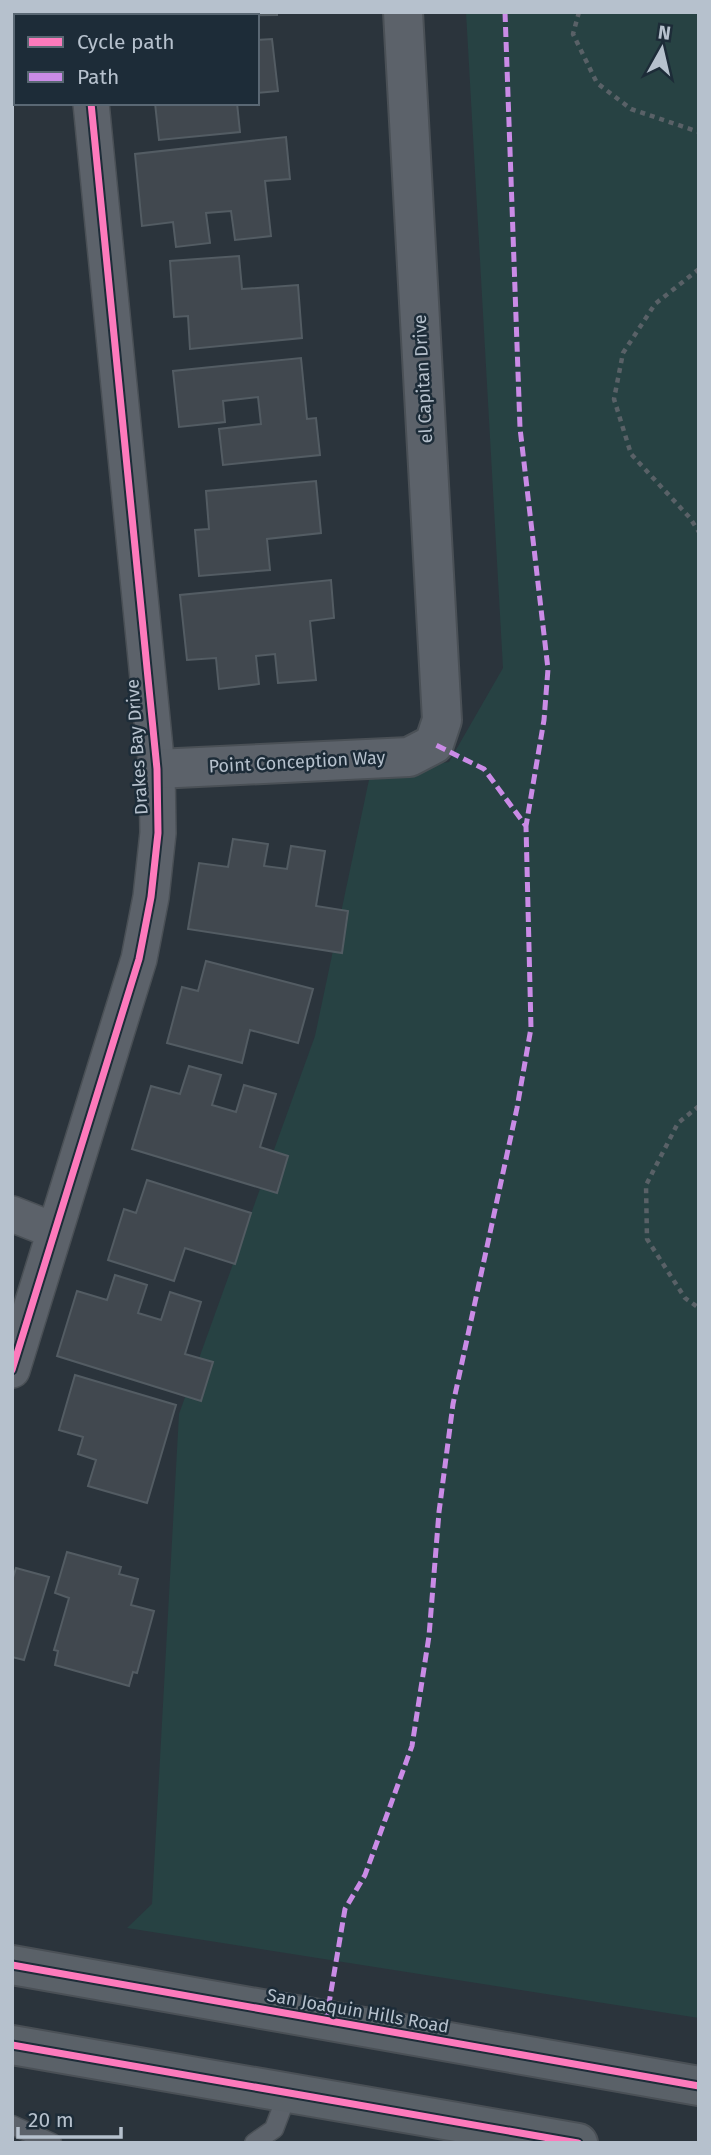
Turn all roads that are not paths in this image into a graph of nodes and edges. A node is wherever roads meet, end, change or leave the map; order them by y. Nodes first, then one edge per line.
1 (403, 12) edge
2 (91, 105) edge
3 (434, 744) joint
4 (157, 769) junction
5 (12, 1214) edge
6 (55, 1231) junction
7 (12, 1370) edge
8 (12, 1965) edge
9 (12, 2045) edge
10 (699, 2085) edge
11 (288, 2092) junction
12 (12, 2125) edge
13 (52, 2143) edge
14 (254, 2143) edge
15 (578, 2143) edge

1 - 3 street, el Capitan Drive
2 - 4 street, Drakes Bay Drive
3 - 4 street, Point Conception Way
4 - 6 street, Drakes Bay Drive
5 - 6 street
6 - 7 street, Drakes Bay Drive
8 - 10 main road, San Joaquin Hills Road
9 - 11 main road
11 - 14 lane
11 - 15 main road
12 - 13 lane

